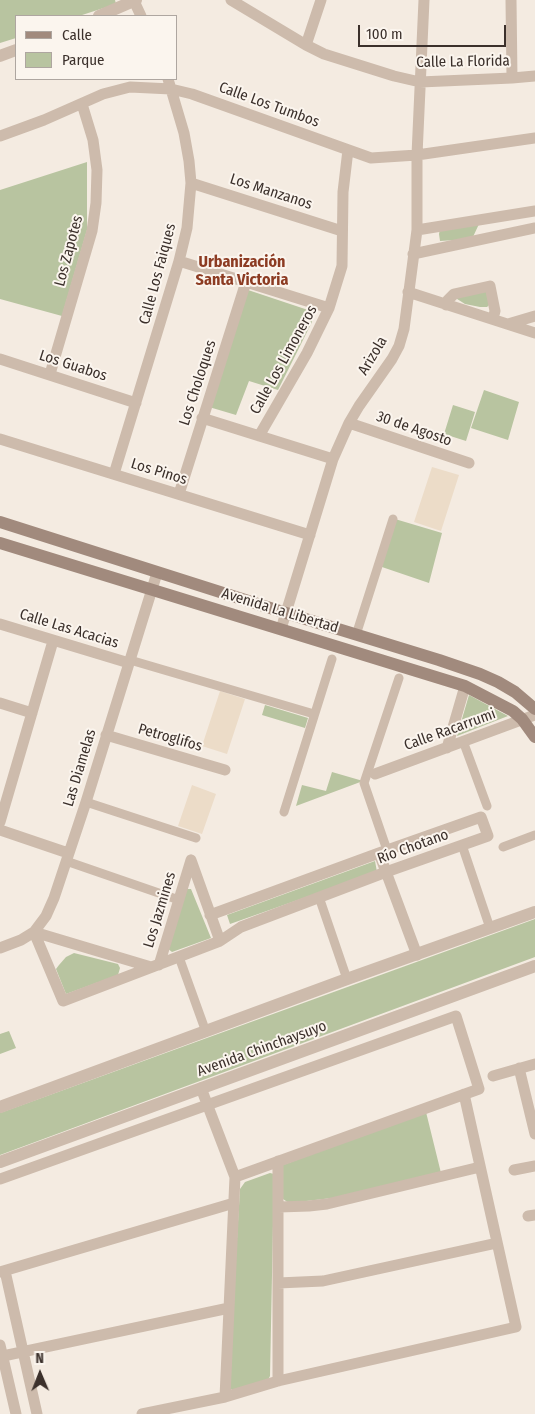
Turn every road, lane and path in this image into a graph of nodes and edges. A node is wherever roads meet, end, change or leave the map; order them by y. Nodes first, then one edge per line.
1 (134, 0) edge
2 (232, 0) edge
3 (320, 0) edge
4 (424, 0) edge
5 (511, 0) edge
6 (101, 15) edge
7 (141, 15) edge
8 (306, 45) junction
9 (15, 50) edge
10 (0, 56) edge
11 (535, 76) edge
12 (512, 78) junction
13 (420, 82) junction
14 (170, 84) edge
15 (82, 104) junction
16 (0, 136) edge
17 (535, 138) edge
18 (348, 150) junction
19 (418, 156) junction
20 (191, 183) junction
21 (535, 212) edge
22 (486, 220) junction
23 (535, 228) edge
24 (417, 230) junction
25 (342, 231) junction
26 (482, 240) junction
27 (414, 254) junction
28 (179, 261) junction
29 (246, 282) junction
30 (408, 292) junction
31 (446, 305) junction
32 (329, 308) junction
33 (535, 316) edge
34 (493, 320) junction
35 (508, 324) junction
36 (535, 333) edge
37 (0, 359) edge
38 (50, 374) junction
39 (136, 402) junction
40 (202, 418) junction
41 (349, 423) junction
42 (259, 436) junction
43 (1, 441) edge
44 (333, 459) junction
45 (469, 463) dead end
46 (114, 474) junction
47 (178, 494) junction
48 (393, 519) dead end
49 (0, 522) edge
50 (310, 535) junction
51 (0, 543) edge
52 (157, 573) junction
53 (152, 589) junction
54 (286, 614) junction
55 (0, 624) edge
56 (281, 629) junction
57 (356, 635) junction
58 (54, 641) junction
59 (332, 659) dead end
60 (439, 660) junction
61 (130, 661) junction
62 (434, 675) junction
63 (399, 678) dead end
64 (465, 686) junction
65 (0, 703) edge
66 (535, 709) edge
67 (32, 713) junction
68 (314, 714) junction
69 (535, 715) edge
70 (522, 719) junction
71 (106, 735) junction
72 (535, 737) edge
73 (463, 742) junction
74 (447, 748) junction
75 (225, 770) dead end
76 (375, 774) dead end
77 (86, 802) junction
78 (487, 806) dead end
79 (284, 812) dead end
80 (0, 822) edge
81 (0, 830) edge
82 (535, 835) edge
83 (196, 838) dead end
84 (462, 845) junction
85 (503, 847) dead end
86 (383, 851) junction
87 (67, 857) junction
88 (386, 872) junction
89 (307, 879) junction
90 (316, 898) junction
91 (179, 900) junction
92 (535, 912) edge
93 (210, 915) junction
94 (490, 928) junction
95 (34, 932) junction
96 (220, 941) junction
97 (0, 948) edge
98 (416, 955) junction
99 (179, 957) junction
100 (155, 966) junction
101 (535, 966) edge
102 (347, 979) junction
103 (206, 1032) junction
104 (535, 1064) edge
105 (519, 1068) junction
106 (492, 1076) dead end
107 (202, 1088) junction
108 (464, 1094) junction
109 (208, 1105) junction
110 (0, 1107) edge
111 (535, 1134) edge
112 (278, 1161) junction
113 (0, 1162) edge
114 (535, 1166) edge
115 (480, 1167) junction
116 (514, 1170) dead end
117 (235, 1177) junction
118 (0, 1179) edge
119 (234, 1203) junction
120 (279, 1207) junction
121 (497, 1244) junction
122 (2, 1272) edge
123 (278, 1284) junction
124 (229, 1308) junction
125 (1, 1350) edge
126 (23, 1351) junction
127 (278, 1381) junction
128 (225, 1396) junction
129 (16, 1414) edge
130 (37, 1414) edge
131 (142, 1414) edge

1 - 6 street
1 - 7 street
2 - 8 street, Calle La Florida
3 - 8 street
4 - 13 street, Arizola
5 - 12 street
8 - 13 street, Calle La Florida
9 - 10 street
11 - 12 street, Calle La Florida
12 - 13 street, Calle La Florida
13 - 19 street, Arizola
14 - 15 street, Calle Los Tumbos
14 - 18 street, Calle Los Tumbos
14 - 20 street, Calle Los Faiques
15 - 16 street, Calle Los Tumbos
15 - 38 street, Los Zapotes
17 - 19 street, Calle Los Tumbos
18 - 19 street, Calle Los Tumbos
18 - 25 street, Calle Los Limoneros
19 - 24 street, Arizola
20 - 25 street, Los Manzanos
20 - 28 street, Calle Los Faiques
21 - 22 street
22 - 24 street
22 - 26 street
23 - 26 street
24 - 27 street, Arizola
25 - 32 street, Calle Los Limoneros
26 - 27 street
27 - 30 street, Arizola
28 - 29 street
28 - 39 street, Calle Los Faiques
29 - 32 street
29 - 40 street, Los Choloques
30 - 31 street
30 - 41 street, Arizola
31 - 34 street
31 - 34 street
32 - 42 street, Calle Los Limoneros
33 - 35 street
34 - 35 street
35 - 36 street
37 - 38 street, Los Guabos
38 - 39 street, Los Guabos
39 - 46 street, Calle Los Faiques
40 - 42 street
40 - 47 street, Los Choloques
41 - 44 street, Arizola
41 - 45 street, 30 de Agosto
42 - 44 street
43 - 46 street, Los Pinos
44 - 50 street, Arizola
46 - 47 street, Los Pinos
47 - 50 street, Los Pinos
48 - 57 street
49 - 52 main road, Avenida La Libertad
50 - 54 street, Arizola
51 - 53 main road, Avenida La Libertad
52 - 53 street, Las Diamelas
52 - 54 main road, Avenida La Libertad
53 - 56 main road, Avenida La Libertad
53 - 61 street, Las Diamelas
54 - 56 street, Arizola
54 - 57 main road, Avenida La Libertad
55 - 58 street, Calle Las Acacias
56 - 62 main road, Avenida La Libertad
57 - 60 main road, Avenida La Libertad
58 - 61 street, Calle Las Acacias
58 - 67 street
59 - 68 street
60 - 62 main road
60 - 66 main road, Avenida La Libertad
61 - 68 street
61 - 71 street, Las Diamelas
62 - 64 main road, Avenida La Libertad
63 - 86 street
64 - 70 main road, Avenida La Libertad
64 - 74 street
65 - 67 street
67 - 80 street
68 - 79 street
69 - 70 street, Calle Racarrumi
70 - 72 main road, Avenida La Libertad
70 - 73 street, Calle Racarrumi
71 - 75 street, Petroglifos
71 - 77 street, Las Diamelas
73 - 74 street, Calle Racarrumi
73 - 78 street
74 - 76 street, Calle Racarrumi
77 - 83 street
77 - 87 street, Las Diamelas
81 - 87 street
82 - 85 street
84 - 86 street, Río Chotano
84 - 88 street, Río Chotano
84 - 94 street
86 - 88 street
86 - 89 street, Río Chotano
87 - 91 street
87 - 95 street, Las Diamelas
88 - 90 street, Río Chotano
88 - 98 street
89 - 90 street
89 - 93 street, Río Chotano
90 - 96 street, Río Chotano
90 - 102 street
91 - 93 street, Los Jazmines
91 - 100 street, Los Jazmines
92 - 94 street
93 - 96 street, Los Jazmines
94 - 98 street
95 - 97 street, Las Diamelas
95 - 100 street
95 - 100 street, Río Chotano
96 - 99 street, Río Chotano
98 - 102 street
99 - 100 street, Río Chotano
99 - 103 street
101 - 107 street, Avenida Chinchaysuyo
102 - 103 street
103 - 110 street
104 - 105 street
105 - 106 street
105 - 111 street
107 - 109 street
107 - 113 street, Avenida Chinchaysuyo
108 - 109 street
108 - 112 street
108 - 115 street
109 - 117 street
109 - 118 street
112 - 117 street
112 - 120 street
114 - 116 street
115 - 120 street
115 - 121 street
117 - 119 street
119 - 122 street
119 - 124 street
120 - 123 street
121 - 123 street
121 - 127 street
122 - 126 street
123 - 127 street
124 - 126 street
124 - 128 street
125 - 126 street
125 - 129 street
126 - 130 street
127 - 128 street
128 - 131 street

